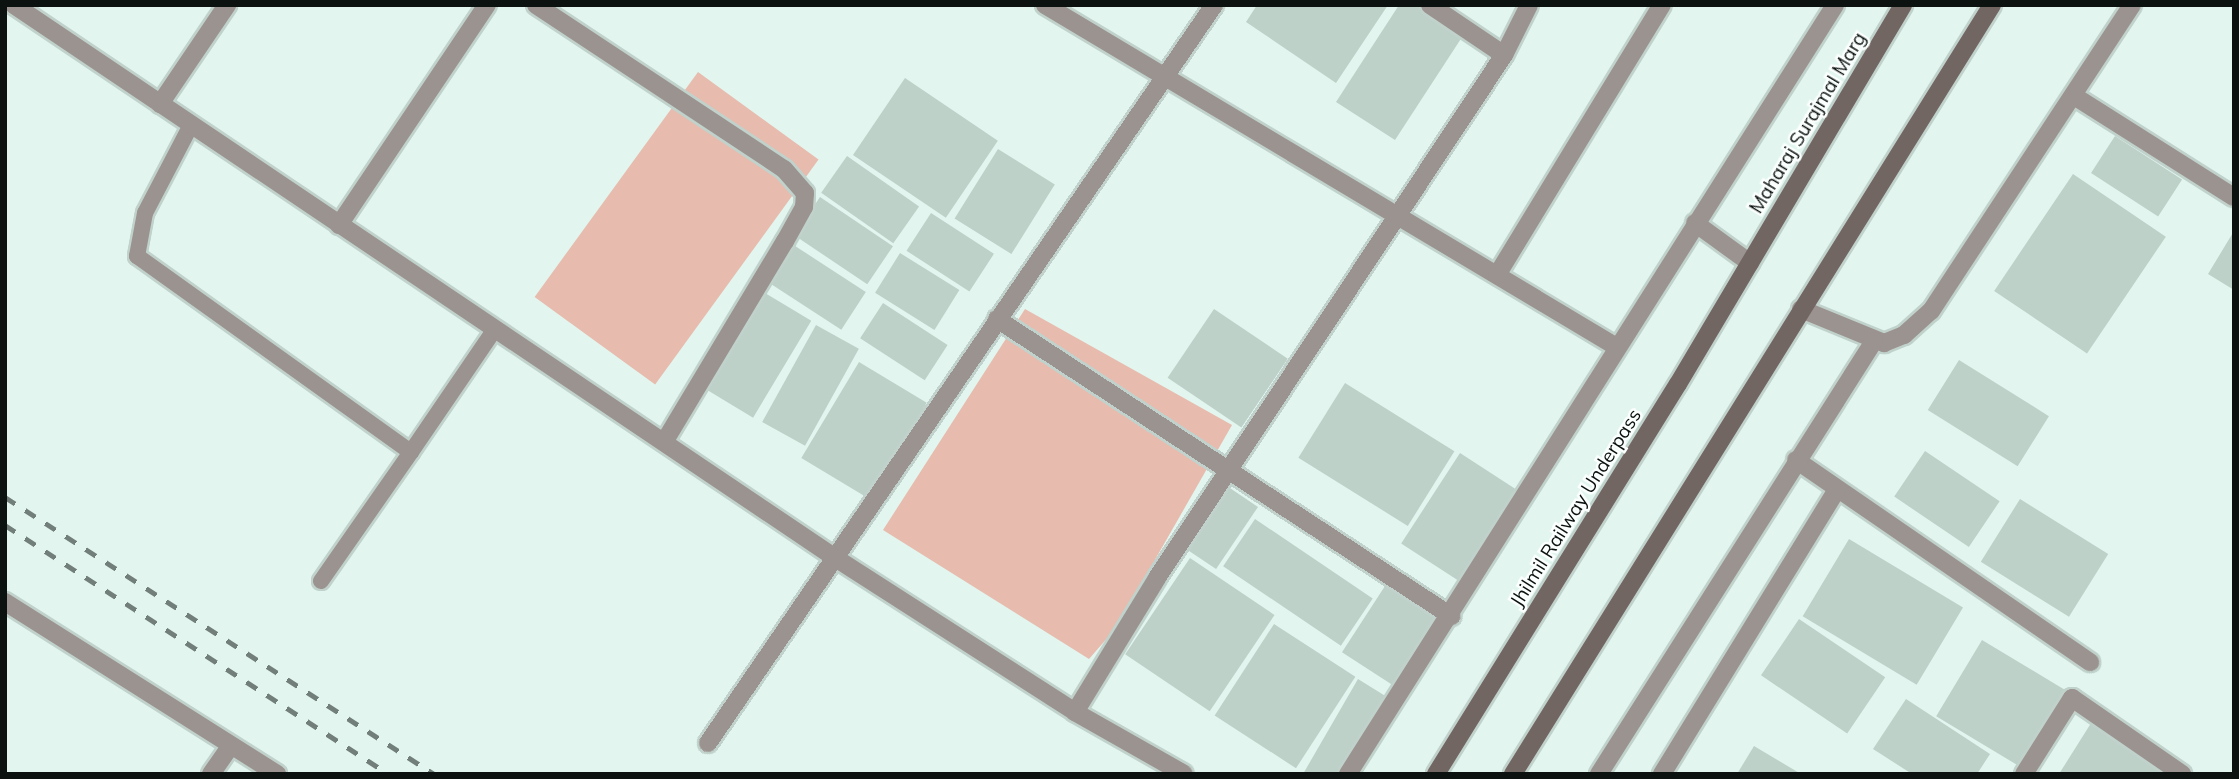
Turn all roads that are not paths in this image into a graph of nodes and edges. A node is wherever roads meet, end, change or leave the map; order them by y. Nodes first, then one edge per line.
1 (14, 5) edge
2 (227, 5) edge
3 (487, 5) edge
4 (536, 5) edge
5 (1045, 5) edge
6 (1214, 5) edge
7 (1430, 5) edge
8 (1529, 5) edge
9 (1662, 5) edge
10 (1835, 5) edge
11 (1903, 5) edge
12 (1992, 5) edge
13 (2132, 5) edge
14 (1504, 55) junction
15 (1165, 76) junction
16 (2074, 96) junction
17 (160, 104) junction
18 (191, 125) junction
19 (2234, 197) edge
20 (1395, 218) junction
21 (1695, 223) junction
22 (339, 225) junction
23 (1750, 263) junction
24 (1497, 275) junction
25 (1801, 309) junction
26 (997, 319) junction
27 (495, 329) junction
28 (1874, 341) junction
29 (1615, 346) junction
30 (665, 441) junction
31 (411, 452) junction
32 (1796, 460) junction
33 (1227, 474) junction
34 (1837, 490) junction
35 (837, 559) junction
36 (321, 582) dead end
37 (5, 602) edge
38 (1451, 616) junction
39 (2090, 662) dead end
40 (1075, 712) junction
41 (708, 743) dead end
42 (229, 748) junction
43 (211, 774) edge
44 (277, 774) edge
45 (1184, 774) edge
46 (1348, 774) edge
47 (1436, 774) edge
48 (1513, 774) edge
49 (1599, 774) edge
50 (1662, 774) edge
51 (2024, 774) edge
52 (2182, 774) edge

1 - 17 street
2 - 17 street
3 - 22 street
4 - 30 street
5 - 15 street
6 - 15 street
7 - 14 street
8 - 14 street
9 - 24 street
10 - 21 street
11 - 23 main road, Maharaj Surajmal Marg
12 - 25 main road
13 - 16 street
14 - 20 street
15 - 20 street
15 - 26 street
16 - 19 street
16 - 28 street
17 - 18 street
18 - 22 street
18 - 31 lane
20 - 24 street
20 - 33 street
21 - 23 street
21 - 29 street
22 - 27 street
23 - 47 main road, Jhilmil Railway Underpass
24 - 29 street
25 - 28 street
25 - 48 main road
26 - 33 street
26 - 35 street
27 - 30 street
27 - 31 lane
28 - 32 street
29 - 38 street
30 - 35 street
31 - 36 lane
32 - 34 street
32 - 49 street
33 - 38 street
33 - 40 street
34 - 39 street
34 - 50 street
35 - 40 street
35 - 41 street
37 - 42 street
38 - 46 street
40 - 45 street
42 - 43 street
42 - 44 street
51 - 52 street

